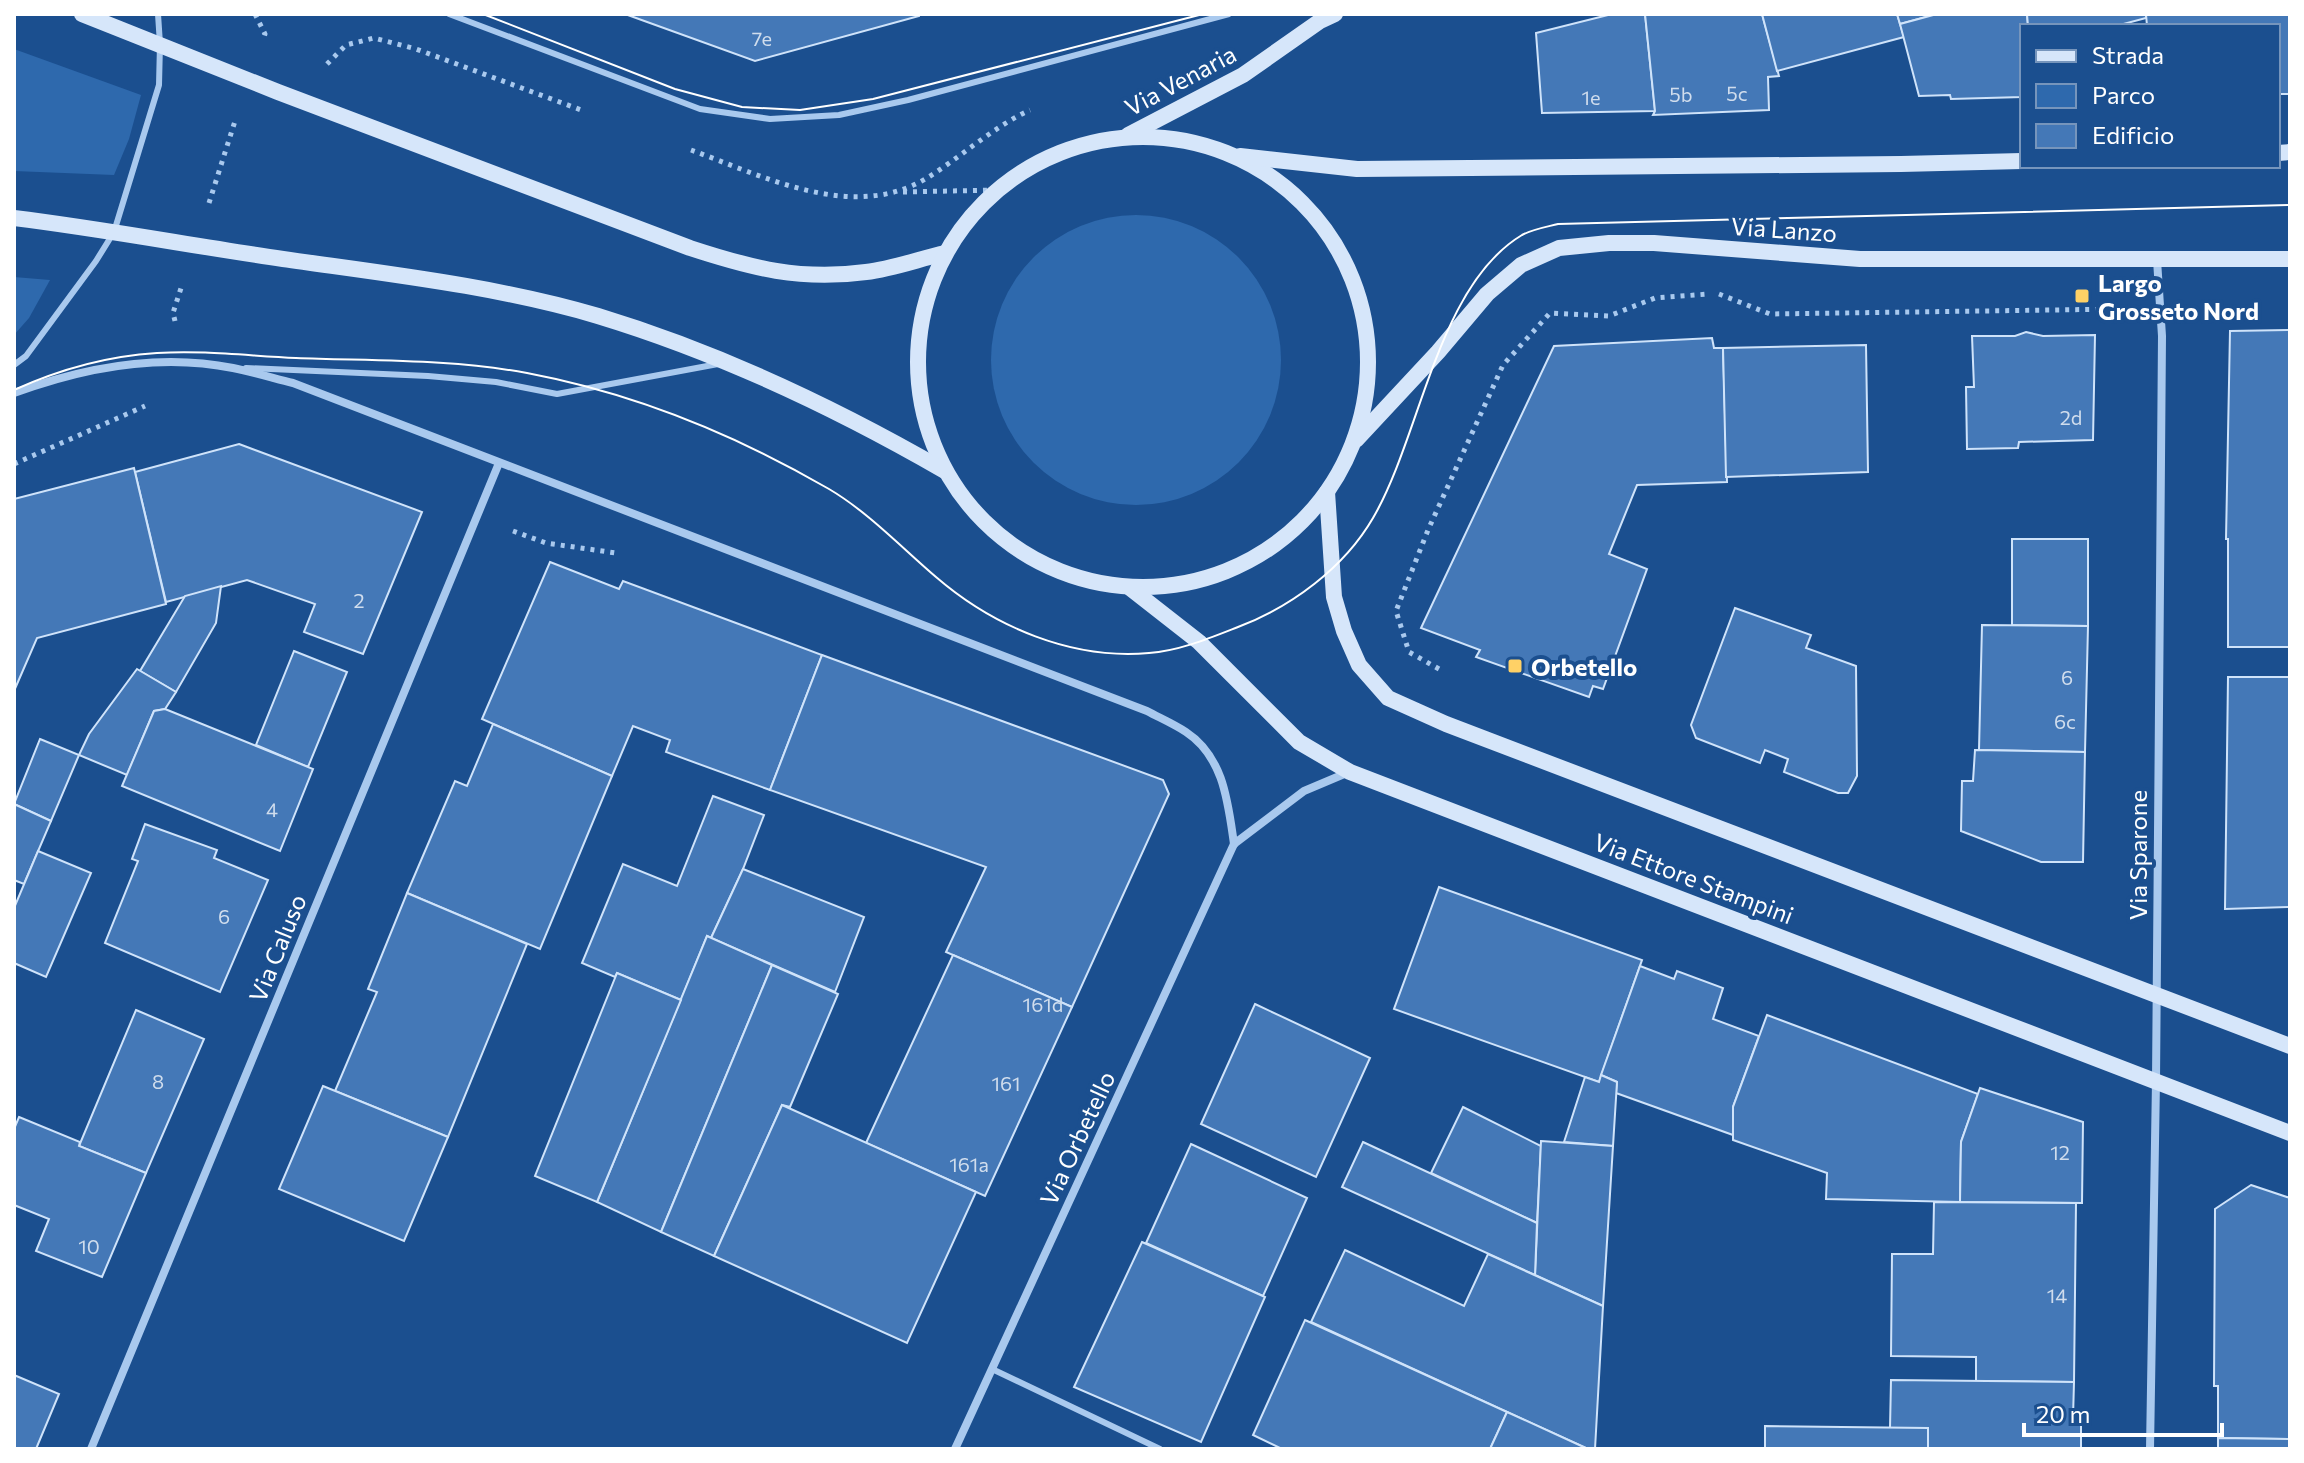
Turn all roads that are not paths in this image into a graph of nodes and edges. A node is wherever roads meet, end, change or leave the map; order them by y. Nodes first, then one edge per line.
1 (82, 14) edge
2 (158, 14) edge
3 (449, 14) edge
4 (1229, 14) edge
5 (1335, 14) edge
6 (160, 44) junction
7 (1126, 136) junction
8 (1235, 155) junction
9 (2020, 161) edge
10 (14, 218) edge
11 (114, 232) junction
12 (945, 253) junction
13 (2290, 259) edge
14 (2157, 260) junction
15 (729, 362) junction
16 (14, 365) edge
17 (230, 367) junction
18 (14, 393) edge
19 (1354, 441) junction
20 (499, 463) junction
21 (945, 471) junction
22 (1327, 492) junction
23 (1130, 588) junction
24 (1350, 772) junction
25 (1234, 844) junction
26 (2157, 995) junction
27 (2290, 1046) edge
28 (2156, 1081) junction
29 (2290, 1133) edge
30 (992, 1369) junction
31 (91, 1449) edge
32 (955, 1449) edge
33 (1160, 1449) edge
34 (2150, 1449) edge

1 - 6 main road
2 - 6 lane
3 - 4 lane
5 - 7 main road, Via Venaria
6 - 11 lane
6 - 12 main road
7 - 8 main road
7 - 12 main road
8 - 9 main road
8 - 19 main road
10 - 11 main road
11 - 15 main road
11 - 16 lane
12 - 21 main road
13 - 14 main road, Via Lanzo
14 - 19 main road, Via Lanzo
14 - 26 street, Via Sparone
15 - 17 lane
15 - 21 main road
17 - 18 street
17 - 20 street
19 - 22 main road
20 - 25 street
20 - 31 street, Via Caluso
21 - 23 main road
22 - 23 main road
22 - 26 main road
23 - 24 main road, Via Ettore Stampini
24 - 25 street, Via Orbetello
24 - 28 main road, Via Ettore Stampini
25 - 30 street, Via Orbetello
26 - 27 main road
26 - 28 street, Via Sparone
28 - 29 main road, Via Ettore Stampini
28 - 34 street, Via Sparone
30 - 32 street, Via Orbetello
30 - 33 lane

